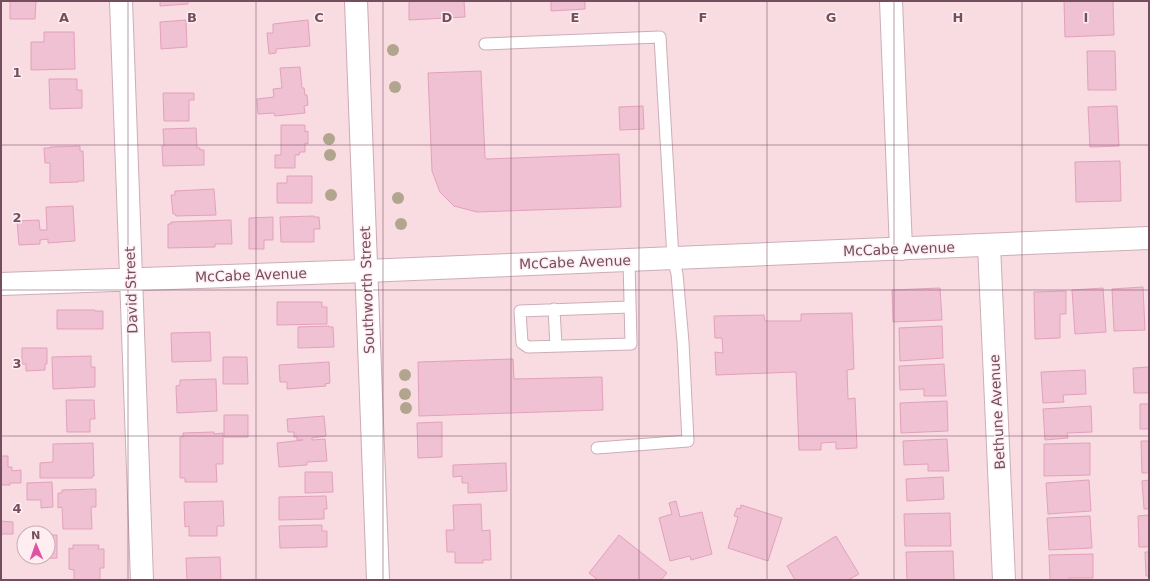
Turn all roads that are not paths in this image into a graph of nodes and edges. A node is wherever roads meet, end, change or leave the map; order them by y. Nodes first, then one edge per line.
1 (121, 1) edge
2 (356, 1) edge
3 (891, 1) edge
4 (485, 44) dead end
5 (1149, 238) edge
6 (989, 245) junction
7 (901, 249) junction
8 (673, 258) junction
9 (629, 260) junction
10 (366, 271) junction
11 (131, 279) junction
12 (1, 284) edge
13 (630, 307) junction
14 (554, 309) junction
15 (556, 346) junction
16 (597, 448) dead end
17 (142, 580) edge
18 (378, 580) edge
19 (1004, 580) edge

1 - 11 street, David Street
2 - 10 street, Southworth Street
3 - 7 street
4 - 8 lane
5 - 6 street, McCabe Avenue
6 - 7 street, McCabe Avenue
6 - 19 street, Bethune Avenue
7 - 8 street, McCabe Avenue
8 - 9 street, McCabe Avenue
8 - 16 lane
9 - 10 street, McCabe Avenue
9 - 13 lane
10 - 11 street, McCabe Avenue
10 - 18 street, Southworth Street
11 - 12 street, McCabe Avenue
11 - 17 street, David Street
13 - 14 lane
13 - 15 lane
14 - 15 lane
14 - 15 lane

